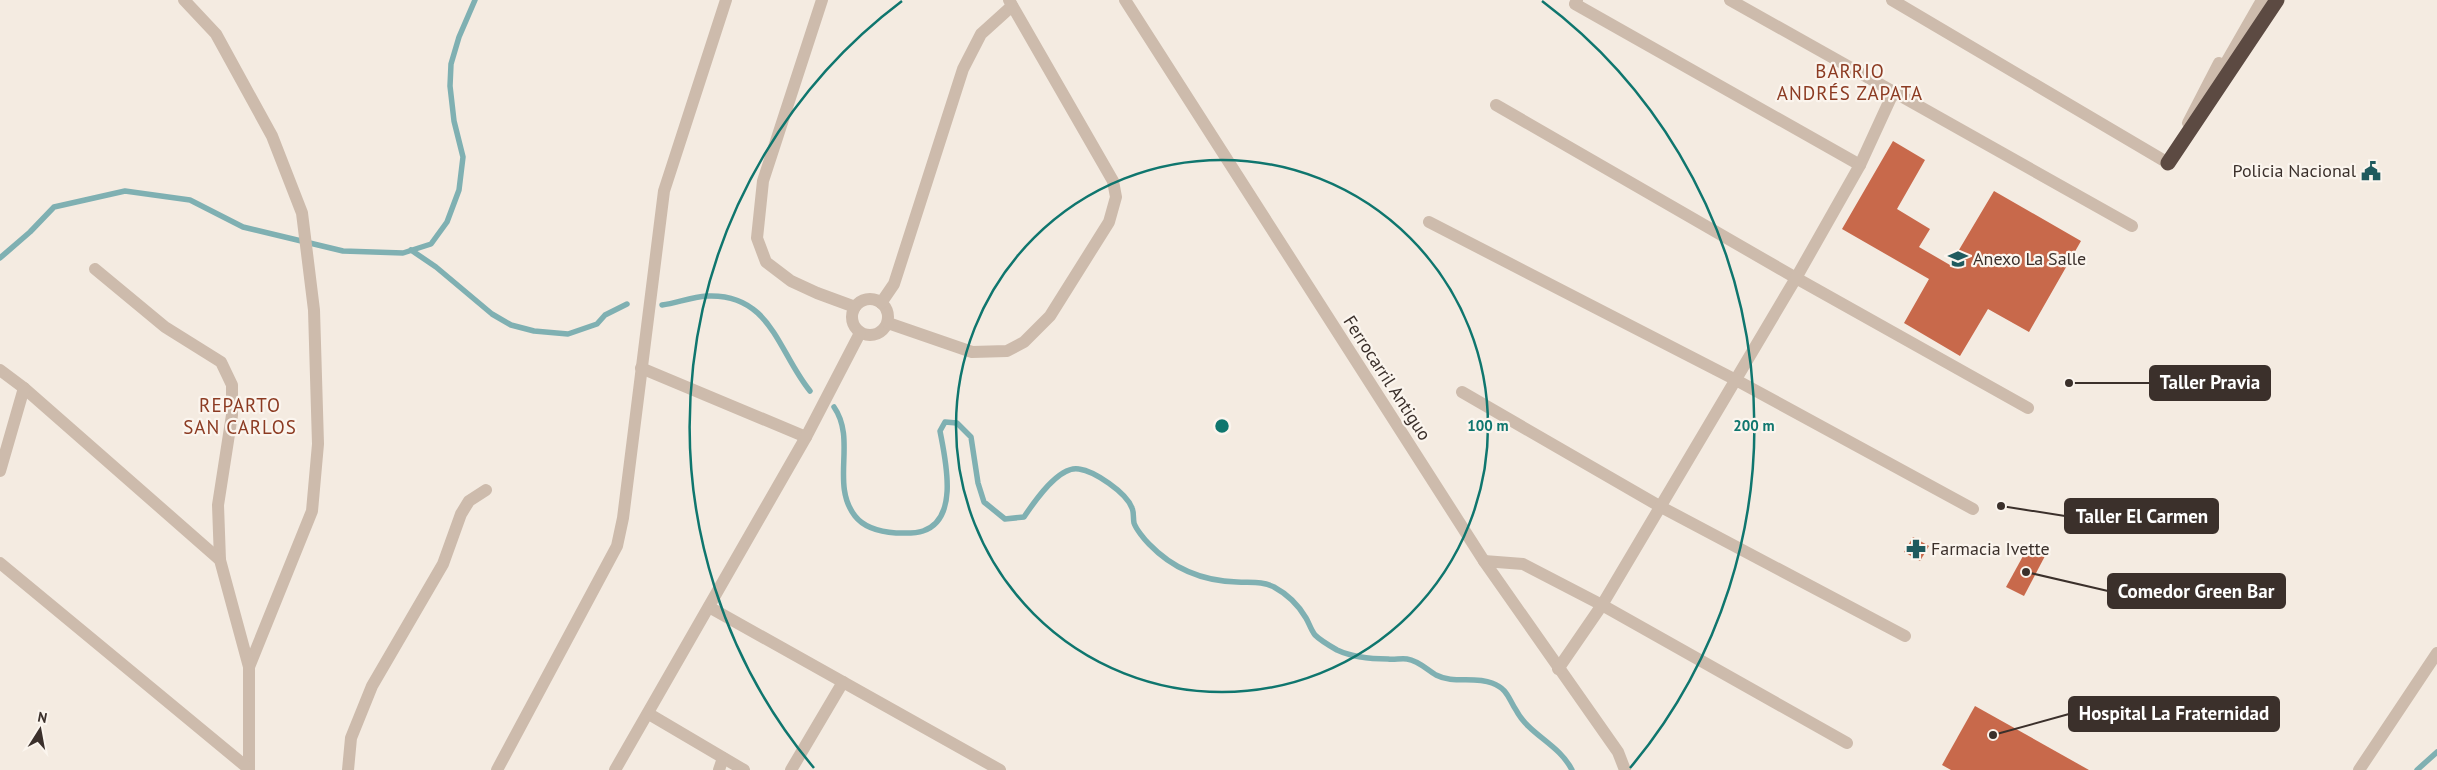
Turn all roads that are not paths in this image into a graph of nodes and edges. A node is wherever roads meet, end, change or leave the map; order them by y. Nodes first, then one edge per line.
1 (184, 0) edge
2 (726, 0) edge
3 (822, 0) edge
4 (1125, 0) edge
5 (1577, 0) edge
6 (1730, 0) edge
7 (1892, 0) edge
8 (2253, 0) edge
9 (2262, 0) edge
10 (2277, 0) edge
11 (1010, 3) edge
12 (1894, 91) junction
13 (1496, 105) dead end
14 (2168, 163) junction
15 (1860, 165) junction
16 (1429, 222) dead end
17 (2132, 226) dead end
18 (95, 269) dead end
19 (1796, 278) junction
20 (881, 302) junction
21 (855, 307) junction
22 (888, 323) junction
23 (860, 332) junction
24 (641, 368) junction
25 (0, 370) edge
26 (1736, 380) junction
27 (24, 388) junction
28 (1462, 392) dead end
29 (2028, 408) dead end
30 (806, 437) junction
31 (0, 471) edge
32 (486, 490) dead end
33 (1661, 507) junction
34 (1974, 509) dead end
35 (220, 560) junction
36 (1484, 561) junction
37 (0, 563) edge
38 (1602, 605) junction
39 (708, 607) junction
40 (1905, 636) dead end
41 (2437, 652) edge
42 (249, 667) junction
43 (1558, 669) junction
44 (843, 682) junction
45 (649, 714) junction
46 (1847, 743) dead end
47 (721, 764) edge
48 (249, 770) edge
49 (348, 770) edge
50 (497, 770) edge
51 (615, 770) edge
52 (744, 770) edge
53 (791, 770) edge
54 (1000, 770) edge
55 (1625, 770) edge
56 (2358, 770) edge

1 - 42 street
2 - 24 street
3 - 21 street
4 - 36 street, Ferrocarril Antiguo
5 - 15 street
6 - 12 street
7 - 14 street
8 - 14 street
9 - 14 street
10 - 14 highway
11 - 20 street
11 - 22 street
12 - 15 street
12 - 17 street
13 - 19 street
15 - 19 street
16 - 26 street
18 - 35 street
19 - 26 street
19 - 29 street
20 - 21 street
20 - 22 street
21 - 23 street
22 - 23 street
23 - 30 street
24 - 30 street
24 - 50 street
25 - 27 street
26 - 33 street
26 - 34 street
27 - 31 street
27 - 35 street
28 - 33 street
30 - 39 street
32 - 49 street
33 - 38 street
33 - 40 street
35 - 42 street
36 - 38 street
36 - 43 street, Ferrocarril Antiguo
37 - 48 street
38 - 43 street
38 - 46 street
39 - 44 street
39 - 45 street
41 - 56 street
42 - 48 street
43 - 55 street, Ferrocarril Antiguo
44 - 53 street
44 - 54 street
45 - 47 street
45 - 51 street
47 - 52 street

